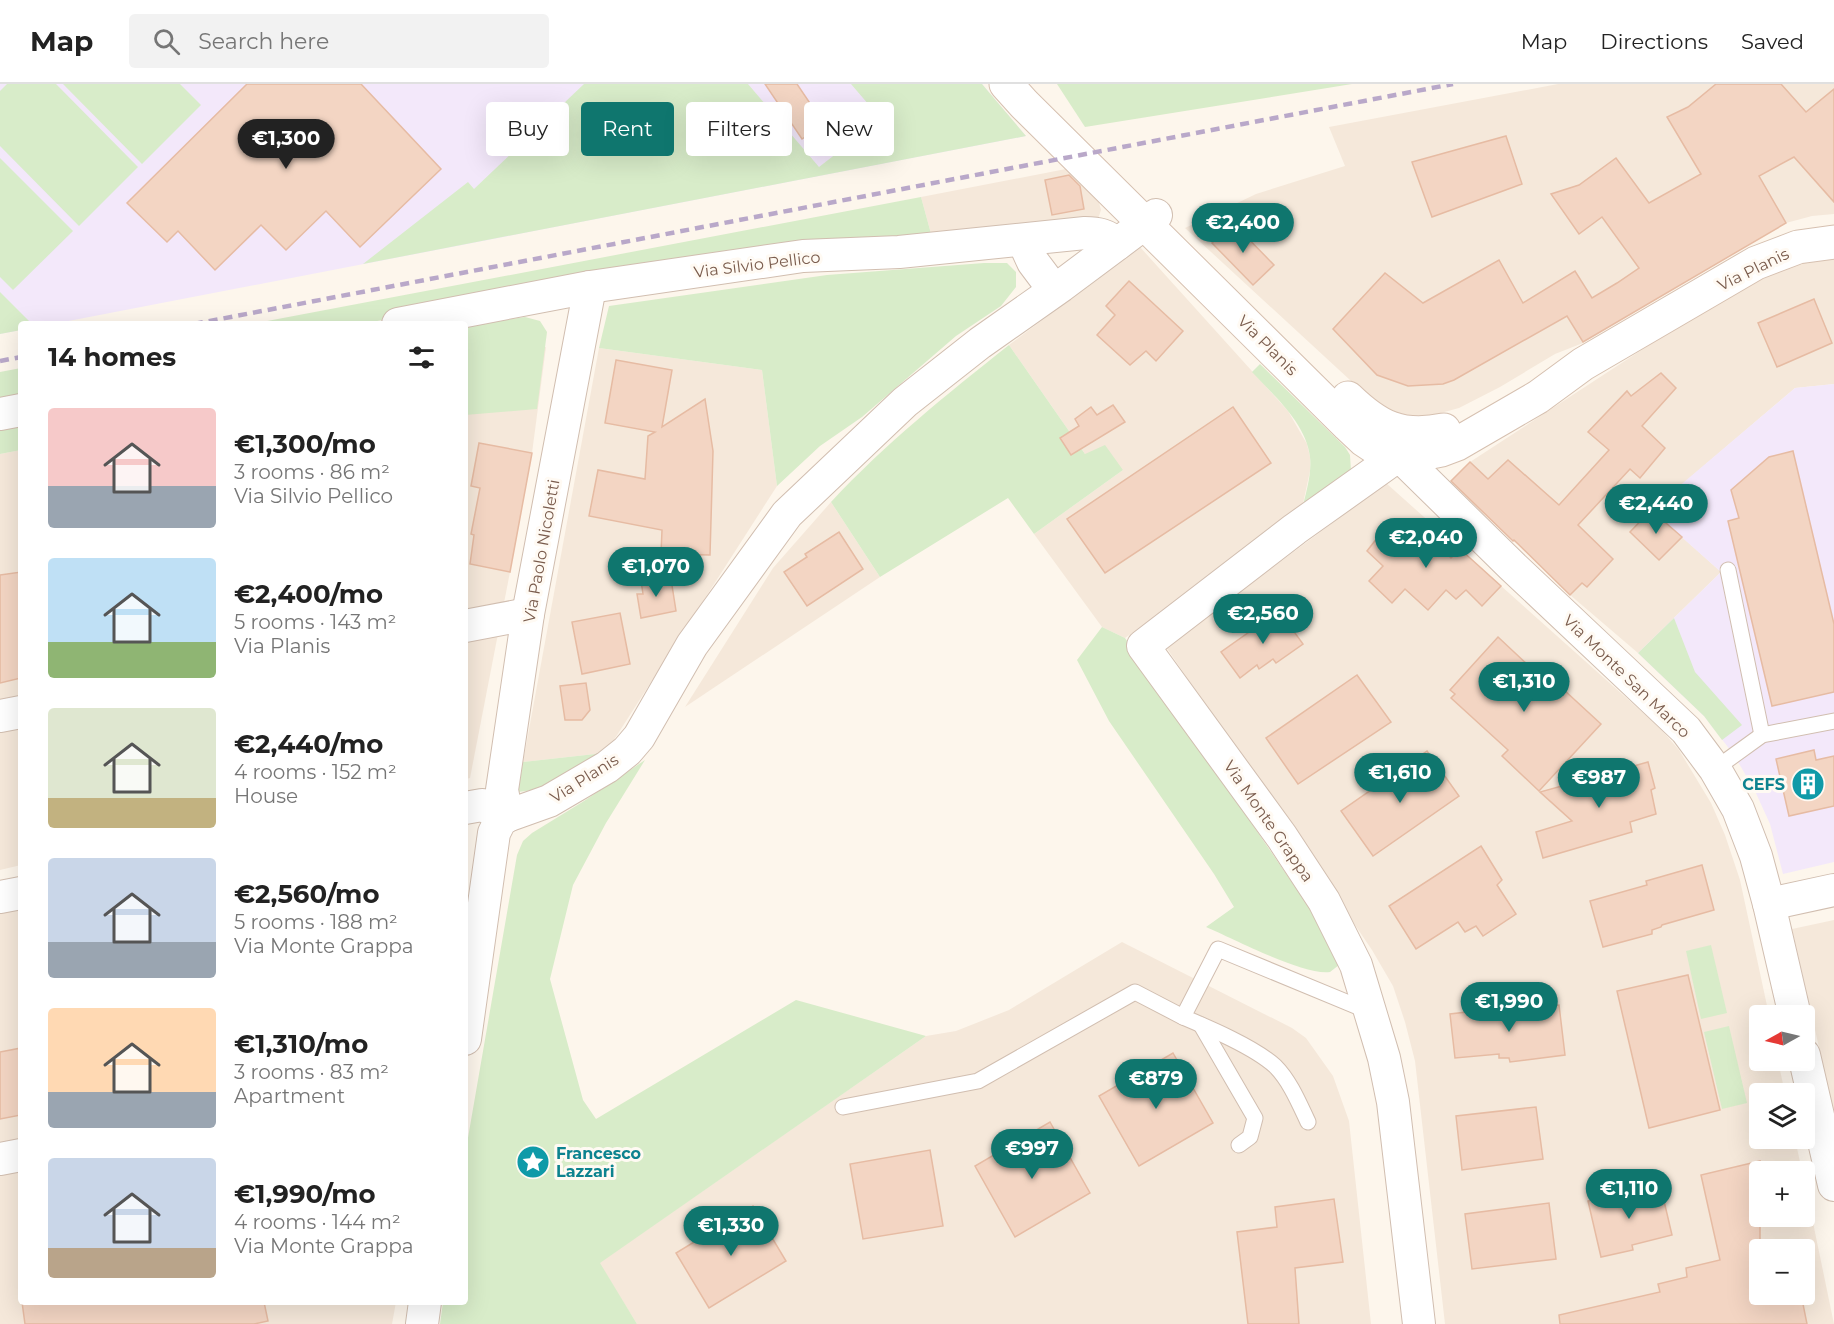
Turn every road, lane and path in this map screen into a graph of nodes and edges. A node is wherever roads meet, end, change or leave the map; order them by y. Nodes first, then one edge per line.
1 (1006, 84) edge
2 (1030, 84) edge
3 (1151, 219) junction
4 (1023, 240) junction
5 (1834, 242) edge
6 (1117, 244) junction
7 (590, 286) junction
8 (1054, 291) junction
9 (413, 321) edge
10 (18, 411) edge
11 (0, 414) edge
12 (1401, 444) junction
13 (1728, 570) dead end
14 (528, 614) junction
15 (468, 625) edge
16 (18, 713) edge
17 (0, 716) edge
18 (1834, 721) edge
19 (1762, 735) junction
20 (1715, 769) junction
21 (468, 807) edge
22 (507, 816) junction
23 (1834, 890) edge
24 (18, 894) edge
25 (0, 897) edge
26 (1769, 904) junction
27 (1793, 1005) edge
28 (1371, 1012) junction
29 (1183, 1017) junction
30 (468, 1018) edge
31 (1201, 1024) junction
32 (1808, 1071) edge
33 (843, 1107) dead end
34 (1308, 1122) dead end
35 (1239, 1145) dead end
36 (18, 1156) edge
37 (0, 1159) edge
38 (1834, 1185) edge
39 (425, 1305) edge
40 (422, 1324) edge
41 (1419, 1324) edge

1 - 3 street
2 - 3 street
3 - 6 street, Via Planis
3 - 12 street, Via Planis
4 - 6 street, Via Silvio Pellico
4 - 7 street, Via Silvio Pellico
4 - 8 street
5 - 12 street, Via Planis
6 - 8 street, Via Planis
7 - 9 street, Via Silvio Pellico
7 - 14 street, Via Paolo Nicoletti
8 - 22 street, Via Planis
10 - 11 street
12 - 20 street, Via Monte San Marco
12 - 28 street, Via Monte Grappa
13 - 19 lane
14 - 15 street
14 - 22 street, Via Paolo Nicoletti
16 - 17 street
18 - 19 lane
19 - 20 lane
20 - 26 street, Via Monte San Marco
21 - 22 street
22 - 30 street
23 - 26 street
24 - 25 street
26 - 27 street, Via Monte San Marco
28 - 29 lane
28 - 41 street, Via Monte Grappa
29 - 31 lane
29 - 33 lane
31 - 34 lane
31 - 35 lane
32 - 38 street
36 - 37 street
39 - 40 street

